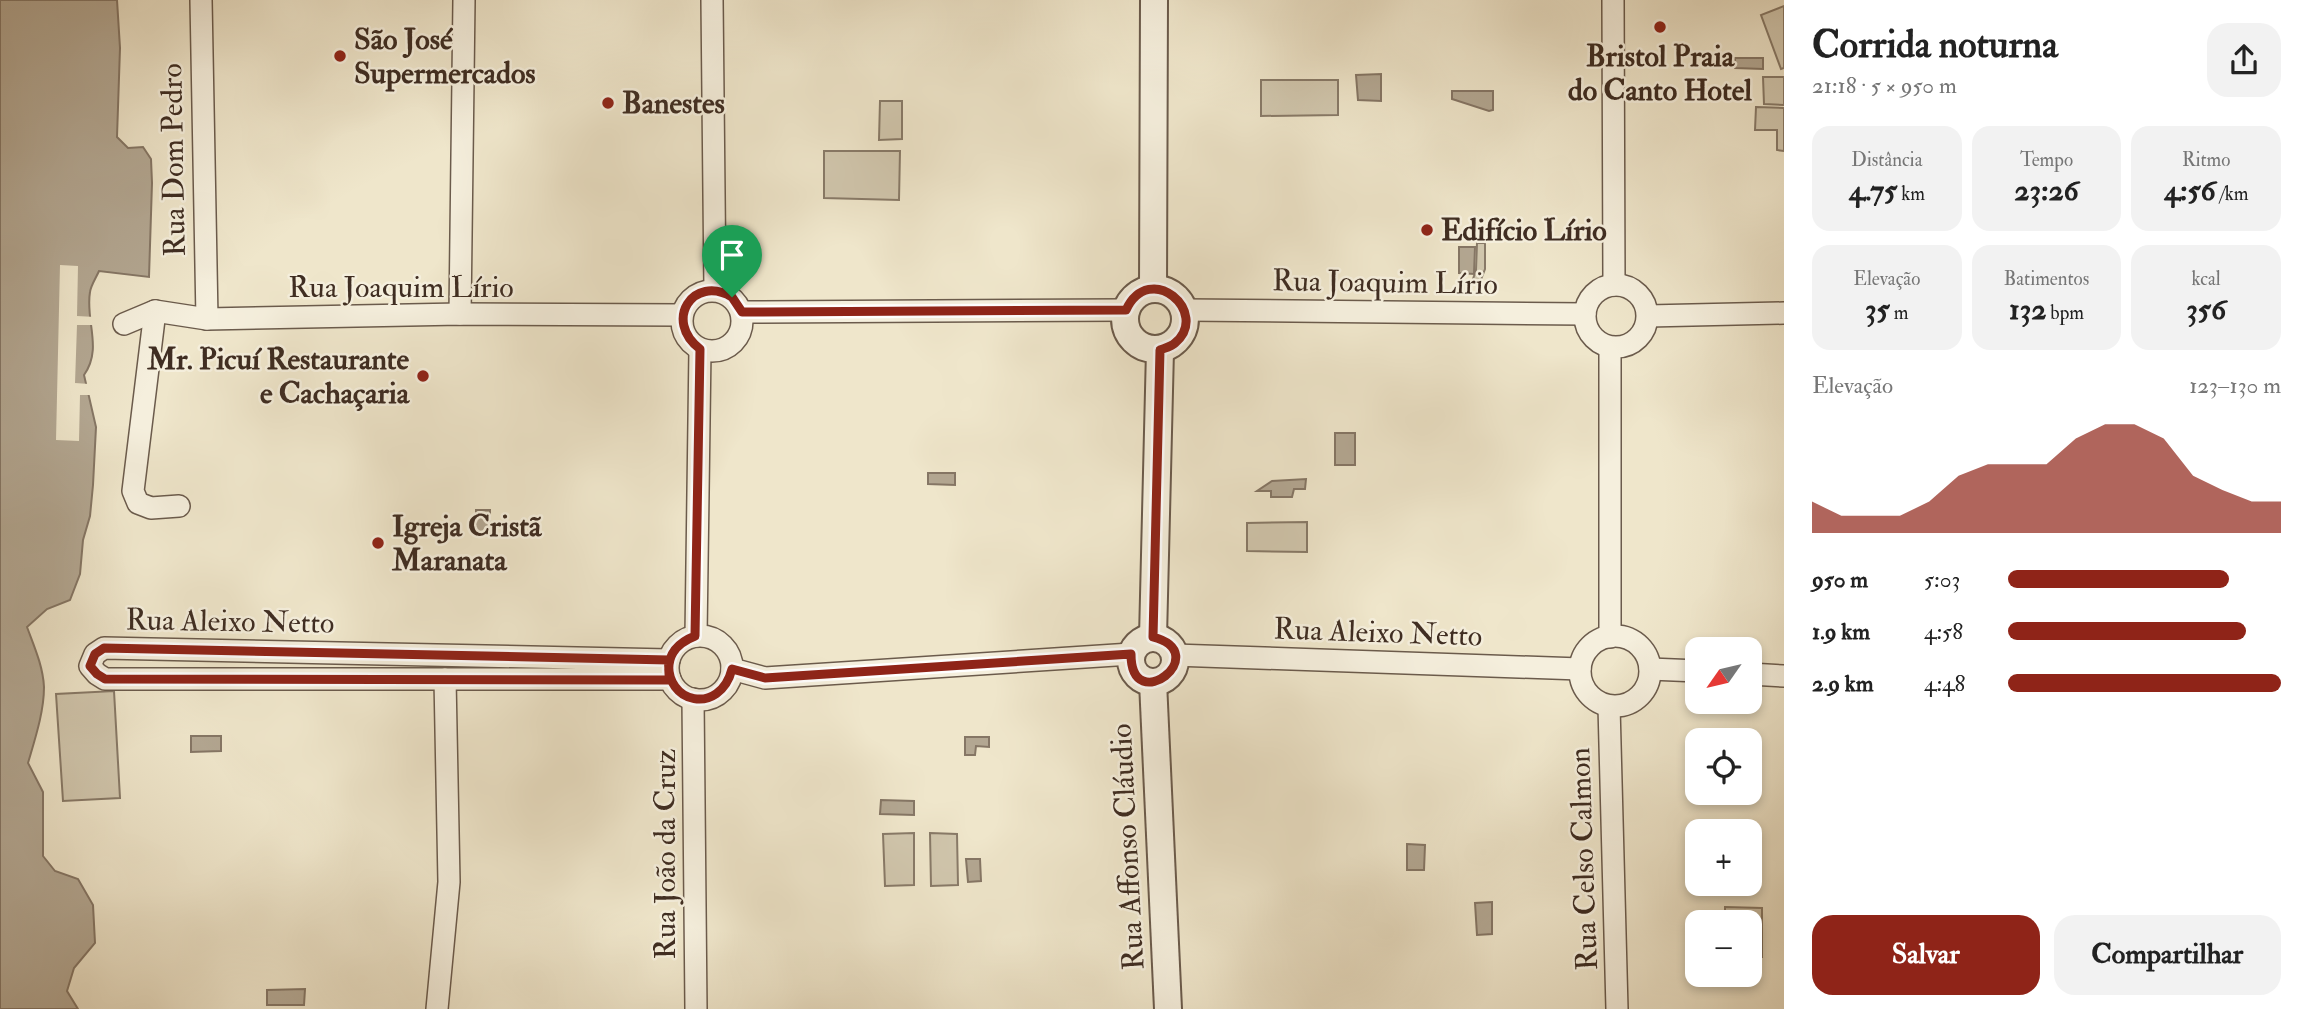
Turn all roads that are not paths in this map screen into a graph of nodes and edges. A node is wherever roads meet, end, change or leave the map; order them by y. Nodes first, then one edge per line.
1 (201, 0) edge
2 (464, 0) edge
3 (712, 0) edge
4 (1154, 0) edge
5 (1613, 0) edge
6 (1614, 285) junction
7 (1153, 289) junction
8 (715, 290) junction
9 (1126, 310) junction
10 (1185, 310) junction
11 (155, 311) junction
12 (742, 312) junction
13 (1784, 313) edge
14 (460, 314) junction
15 (1585, 314) junction
16 (682, 315) junction
17 (1648, 316) junction
18 (207, 319) junction
19 (124, 324) dead end
20 (1610, 347) junction
21 (700, 349) junction
22 (1160, 350) junction
23 (179, 506) dead end
24 (695, 636) junction
25 (1610, 636) junction
26 (1153, 637) junction
27 (1131, 654) junction
28 (1174, 655) junction
29 (732, 669) junction
30 (1580, 669) junction
31 (1650, 669) junction
32 (670, 670) junction
33 (1685, 670) edge
34 (1762, 675) edge
35 (1784, 676) edge
36 (445, 679) junction
37 (1153, 682) junction
38 (694, 699) junction
39 (1609, 706) junction
40 (437, 1009) edge
41 (696, 1009) edge
42 (1168, 1009) edge
43 (1617, 1009) edge

1 - 18 street, Rua Dom Pedro
2 - 14 street
3 - 8 street
4 - 7 street
5 - 6 street
6 - 15 street
6 - 17 street
7 - 9 street
7 - 10 street
8 - 12 street
8 - 16 street
9 - 12 street
9 - 22 street
10 - 15 street, Rua Joaquim Lírio
10 - 22 street
11 - 18 street, Rua Joaquim Lírio
11 - 19 street
11 - 23 street
12 - 21 street
13 - 17 street
14 - 16 street, Rua Joaquim Lírio
14 - 18 street, Rua Joaquim Lírio
15 - 20 street
16 - 21 street
17 - 20 street
20 - 25 street
21 - 24 street
22 - 26 street
24 - 29 street
24 - 32 street
25 - 30 street
25 - 31 street
26 - 27 street
26 - 28 street
27 - 29 street
27 - 37 street
28 - 30 street, Rua Aleixo Netto
28 - 37 street
29 - 38 street
30 - 39 street
31 - 33 street
31 - 39 street
32 - 36 street, Rua Aleixo Netto
32 - 36 street, Rua Aleixo Netto
32 - 38 street
34 - 35 street
36 - 40 street
37 - 42 street, Rua Affonso Cláudio
38 - 41 street, Rua João da Cruz
39 - 43 street, Rua Celso Calmon

